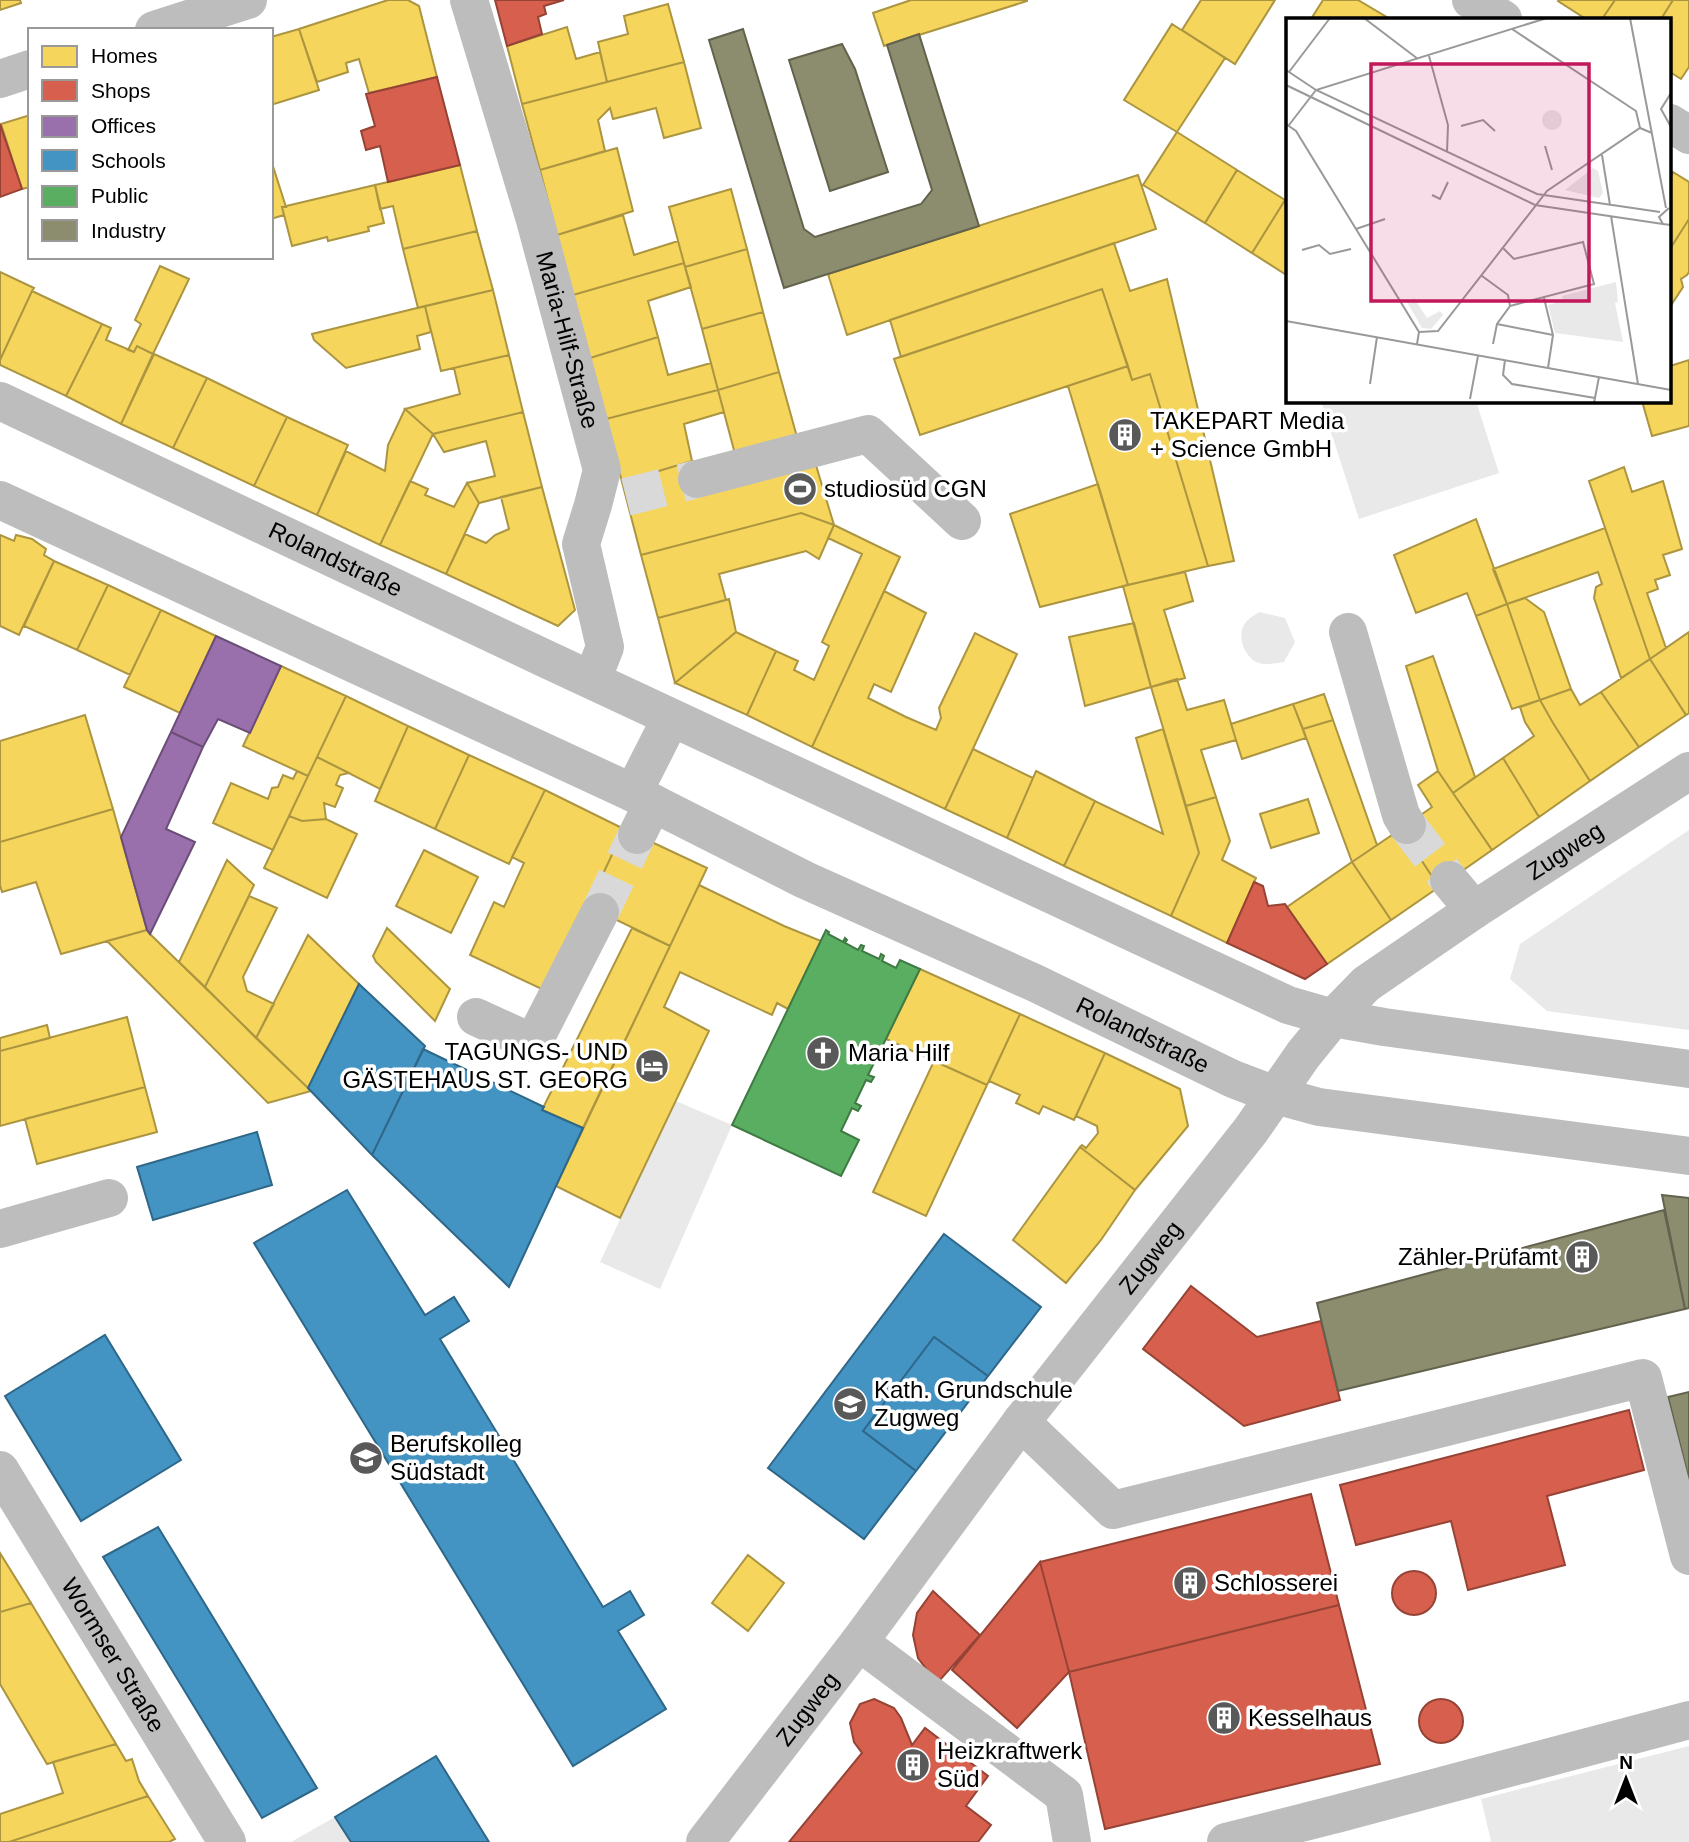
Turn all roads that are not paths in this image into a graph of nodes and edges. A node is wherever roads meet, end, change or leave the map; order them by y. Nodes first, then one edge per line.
1 (248, 0) edge
2 (470, 0) edge
3 (1471, 0) edge
4 (1501, 18) edge
5 (160, 28) edge
6 (28, 70) edge
7 (0, 79) edge
8 (1672, 124) edge
9 (1689, 135) edge
10 (0, 401) edge
11 (697, 479) tunnel mouth
12 (0, 500) edge
13 (962, 521) dead end
14 (1348, 632) dead end
15 (592, 680) junction
16 (671, 718) junction
17 (1689, 771) edge
18 (641, 811) junction
19 (1407, 825) tunnel mouth
20 (1449, 880) tunnel mouth
21 (1474, 910) junction
22 (600, 912) tunnel mouth
23 (476, 1017) dead end
24 (1333, 1018) junction
25 (1689, 1069) edge
26 (1275, 1095) junction
27 (1689, 1156) edge
28 (109, 1198) dead end
29 (0, 1229) edge
30 (1021, 1422) junction
31 (0, 1470) edge
32 (1689, 1556) edge
33 (859, 1642) junction
34 (1689, 1720) edge
35 (1343, 1828) edge
36 (227, 1842) edge
37 (705, 1842) edge
38 (1072, 1842) edge
39 (1226, 1842) edge

1 - 5 street
2 - 15 street, Maria-Hilf-Straße
3 - 4 street
6 - 7 street
8 - 9 street
10 - 15 street, Rolandstraße
11 - 13 street
12 - 18 street, Rolandstraße
14 - 19 street
15 - 16 street, Rolandstraße
16 - 18 street
16 - 24 street, Rolandstraße
17 - 21 street, Zugweg
18 - 26 street, Rolandstraße
20 - 21 street
21 - 24 street, Zugweg
22 - 23 street
24 - 25 street, Rolandstraße
24 - 26 street, Zugweg
26 - 27 street, Rolandstraße
26 - 30 street, Zugweg
28 - 29 street
30 - 32 street
30 - 33 street, Zugweg
31 - 36 street, Wormser Straße
33 - 37 street, Zugweg
33 - 38 street
34 - 35 street
35 - 39 street

